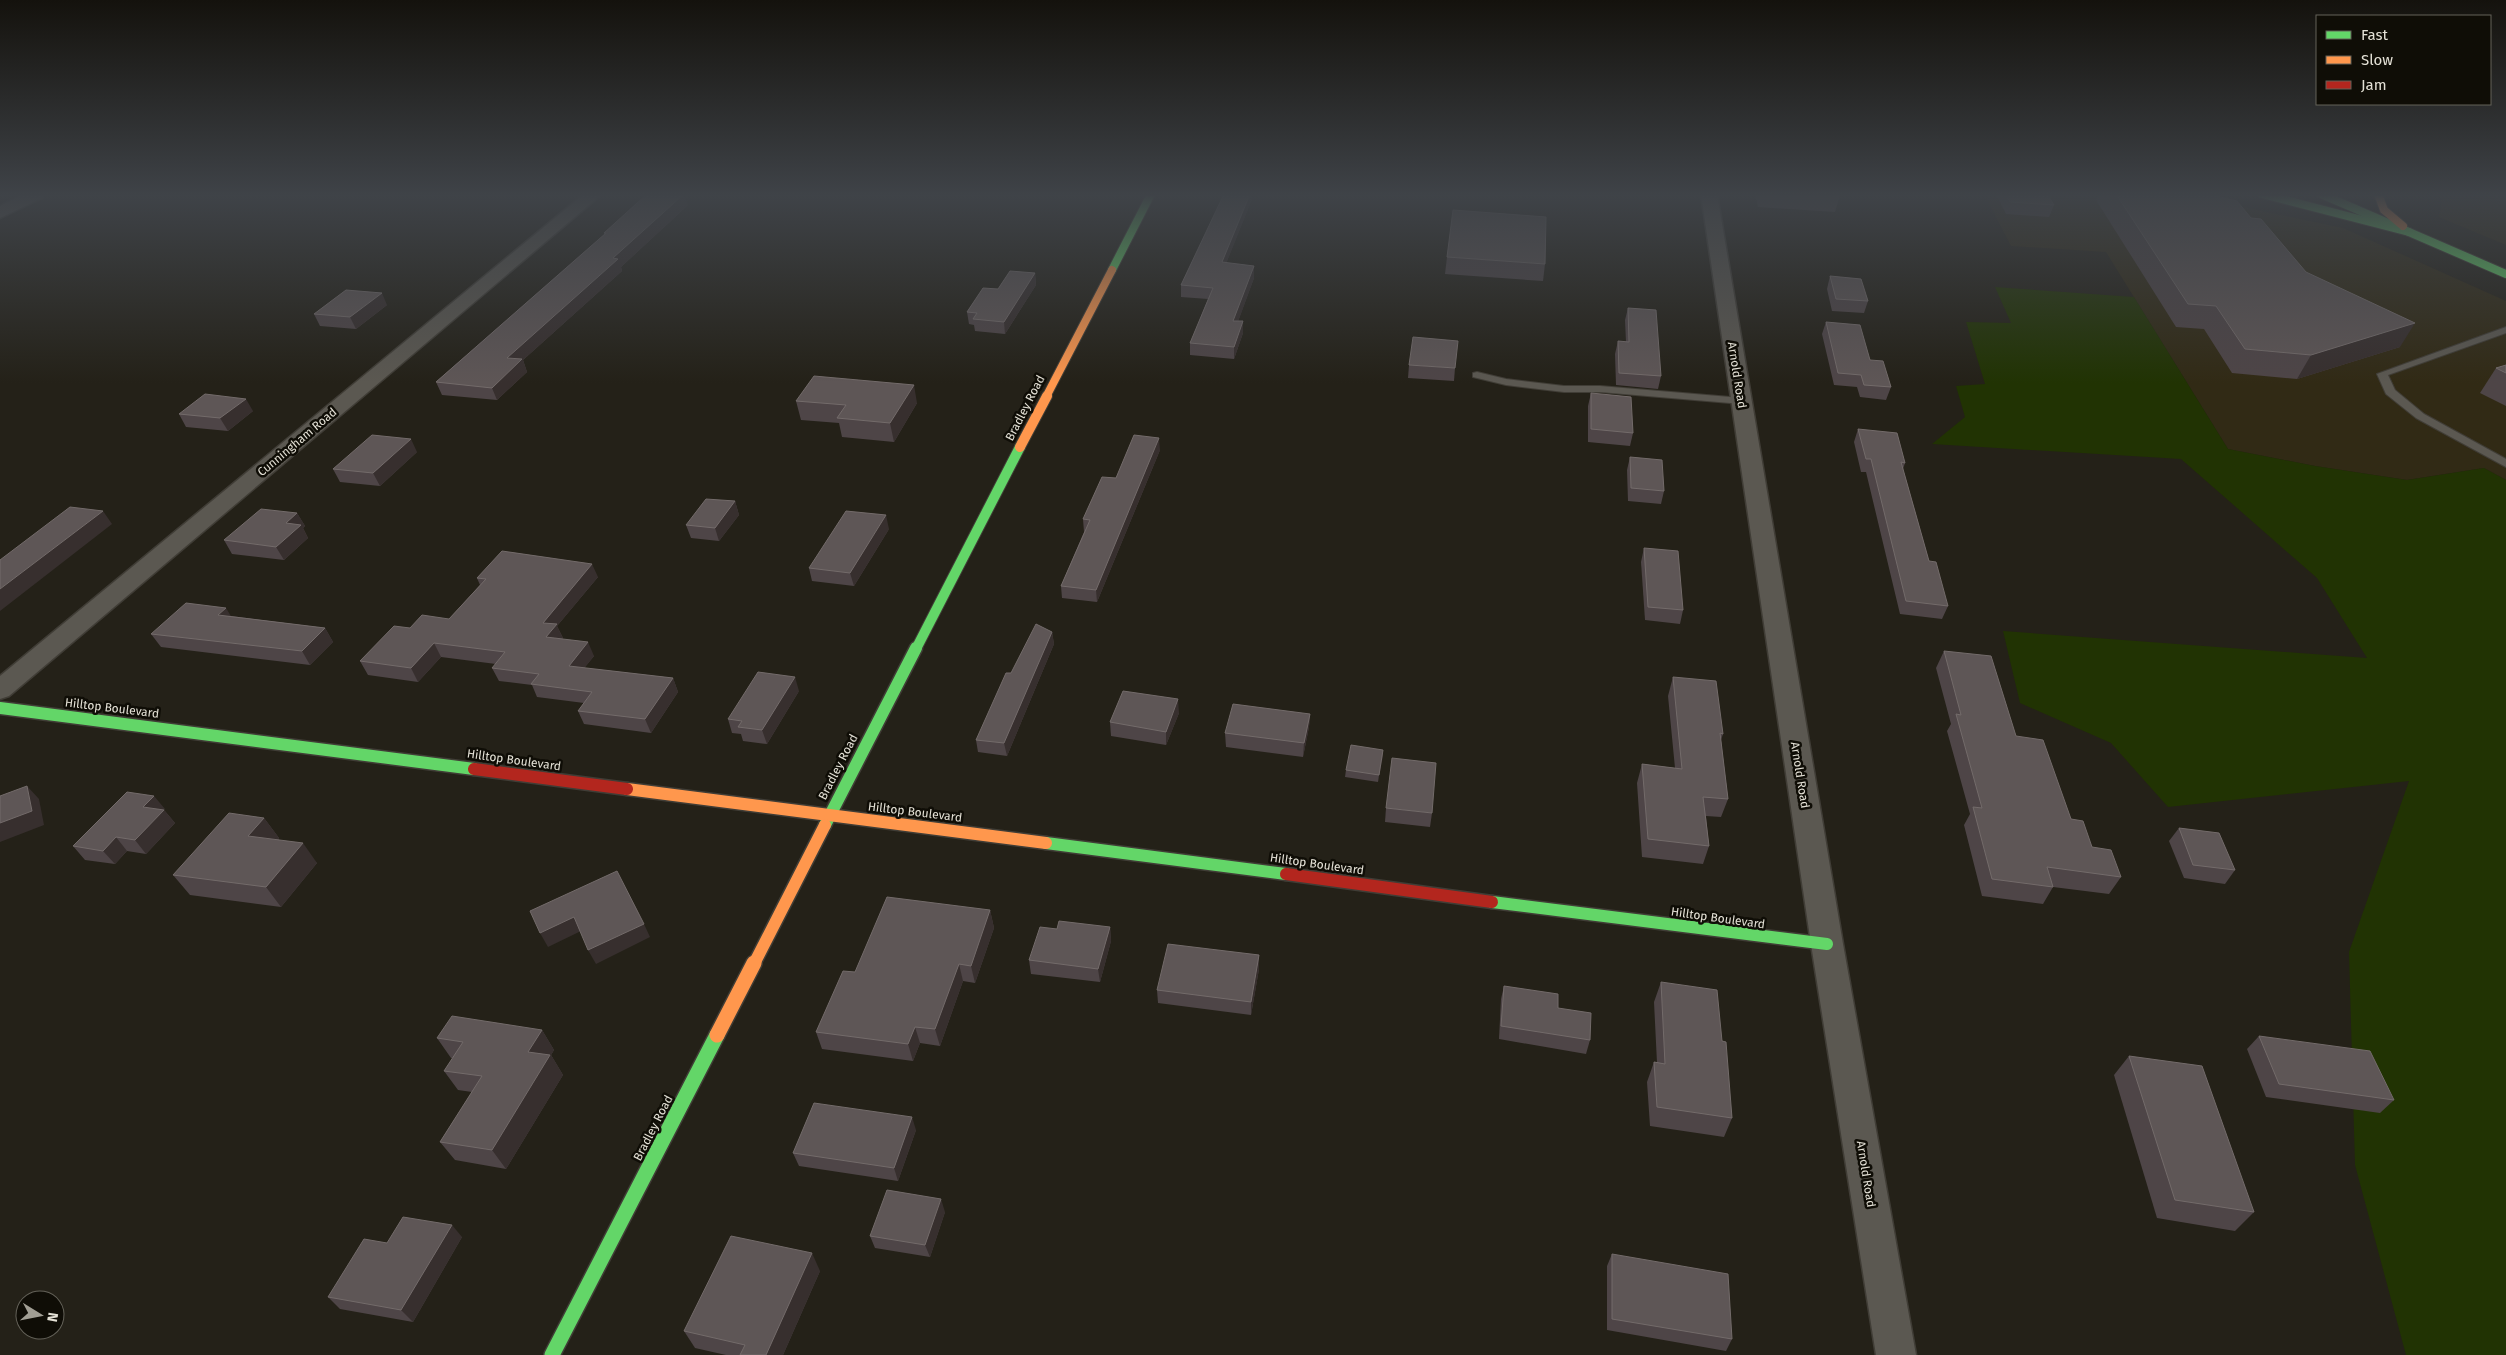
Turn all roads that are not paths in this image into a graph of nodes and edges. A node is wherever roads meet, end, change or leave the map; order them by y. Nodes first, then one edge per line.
1 (518, 257) edge
2 (1118, 257) edge
3 (1719, 257) edge
4 (2467, 257) edge
5 (2506, 274) edge
6 (2506, 330) edge
7 (1477, 375) dead end
8 (1742, 401) junction
9 (2506, 464) edge
10 (0, 690) edge
11 (0, 708) edge
12 (829, 815) junction
13 (1827, 944) junction
14 (552, 1355) edge
15 (1896, 1355) edge

1 - 10 street, Cunningham Road
2 - 12 main road, Bradley Road
3 - 8 street, Arnold Road
4 - 5 main road
6 - 9 lane
7 - 8 lane
8 - 13 street, Arnold Road
11 - 12 main road, Hilltop Boulevard
12 - 13 main road, Hilltop Boulevard
12 - 14 main road, Bradley Road
13 - 15 street, Arnold Road

